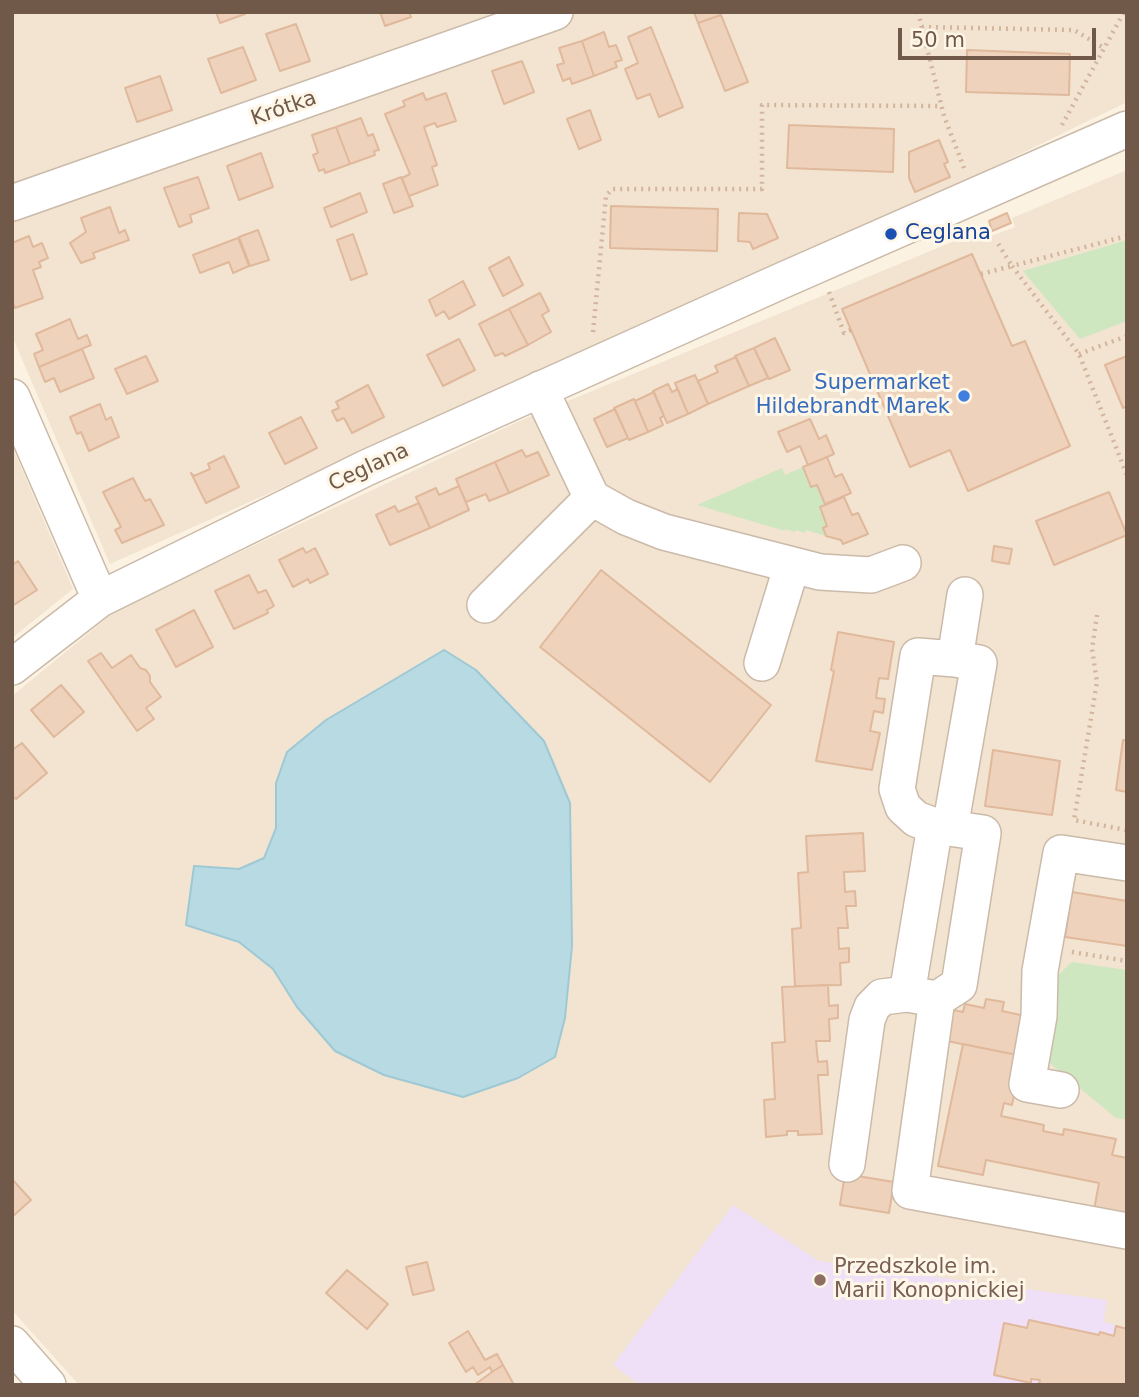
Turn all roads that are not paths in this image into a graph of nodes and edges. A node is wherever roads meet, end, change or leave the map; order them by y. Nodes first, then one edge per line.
1 (555, 12) edge
2 (1127, 129) edge
3 (12, 203) edge
4 (540, 389) junction
5 (12, 397) edge
6 (592, 498) junction
7 (903, 563) dead end
8 (792, 565) junction
9 (965, 594) dead end
10 (100, 599) junction
11 (485, 606) dead end
12 (954, 659) junction
13 (762, 663) dead end
14 (12, 667) edge
15 (942, 827) junction
16 (1127, 863) edge
17 (922, 997) junction
18 (1061, 1090) dead end
19 (847, 1164) dead end
20 (1127, 1231) edge
21 (12, 1344) edge
22 (40, 1382) edge

1 - 3 street, Krótka
2 - 4 street, Ceglana
4 - 6 street
4 - 10 street, Ceglana
5 - 10 street
6 - 8 street
6 - 11 street
7 - 8 street
8 - 13 street
9 - 12 street
10 - 14 street, Ceglana
12 - 15 street
12 - 15 street
15 - 17 street
15 - 17 street
16 - 18 street
17 - 19 street
17 - 20 street
21 - 22 street

